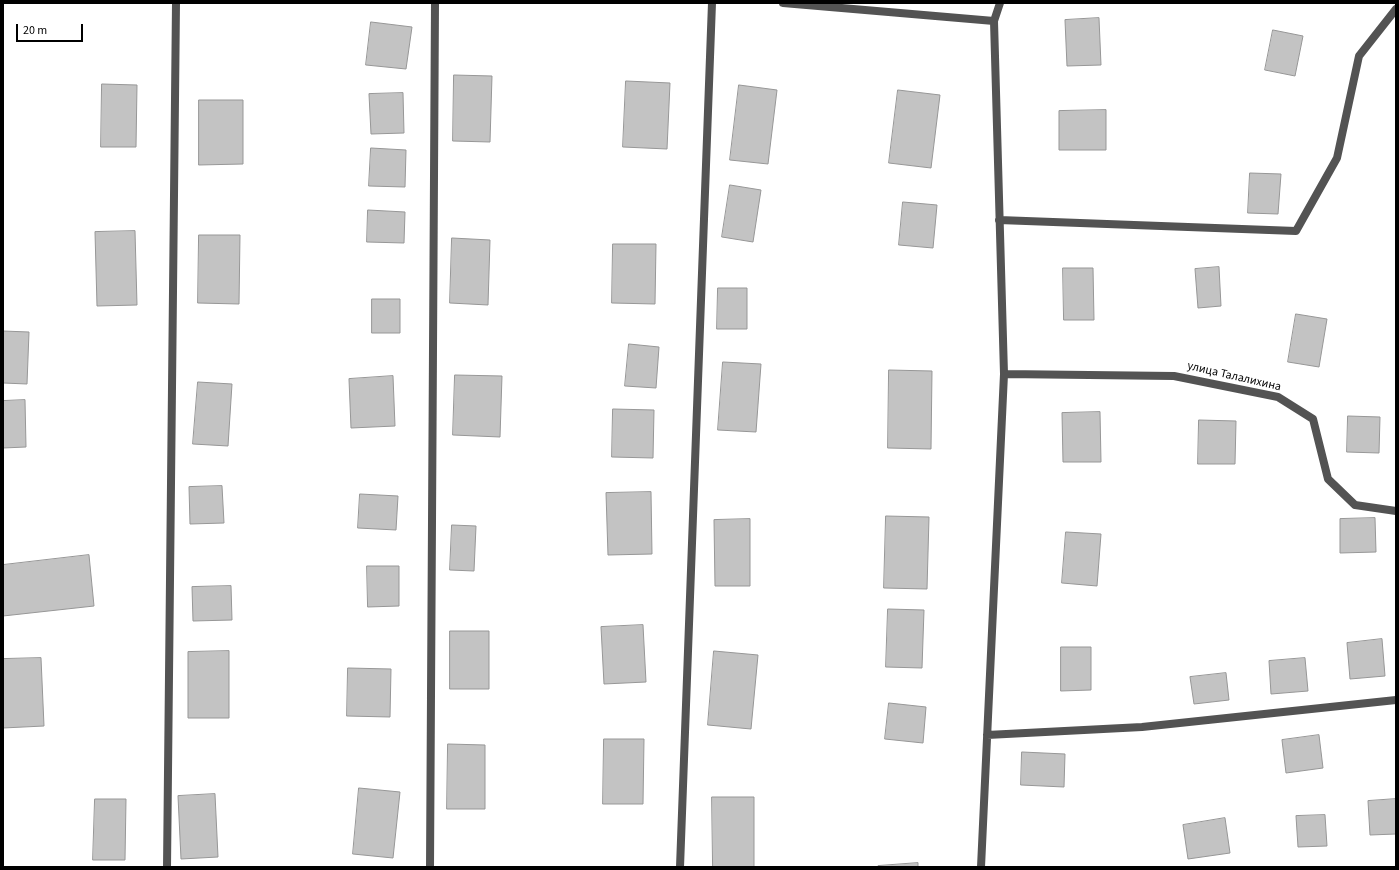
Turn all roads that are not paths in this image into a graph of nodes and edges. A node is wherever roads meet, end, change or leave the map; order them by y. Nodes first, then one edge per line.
1 (176, 3) edge
2 (435, 3) edge
3 (712, 3) edge
4 (783, 3) edge
5 (1000, 3) edge
6 (1396, 9) edge
7 (994, 21) junction
8 (999, 220) junction
9 (1004, 374) junction
10 (1396, 511) edge
11 (1396, 700) edge
12 (987, 735) junction
13 (167, 867) edge
14 (430, 867) edge
15 (680, 867) edge
16 (981, 867) edge

1 - 13 lane
2 - 14 lane
3 - 15 lane
4 - 7 lane
5 - 7 lane
6 - 8 lane
7 - 8 lane
8 - 9 lane
9 - 10 lane, улица Талалихина
9 - 12 lane
11 - 12 lane
12 - 16 lane

